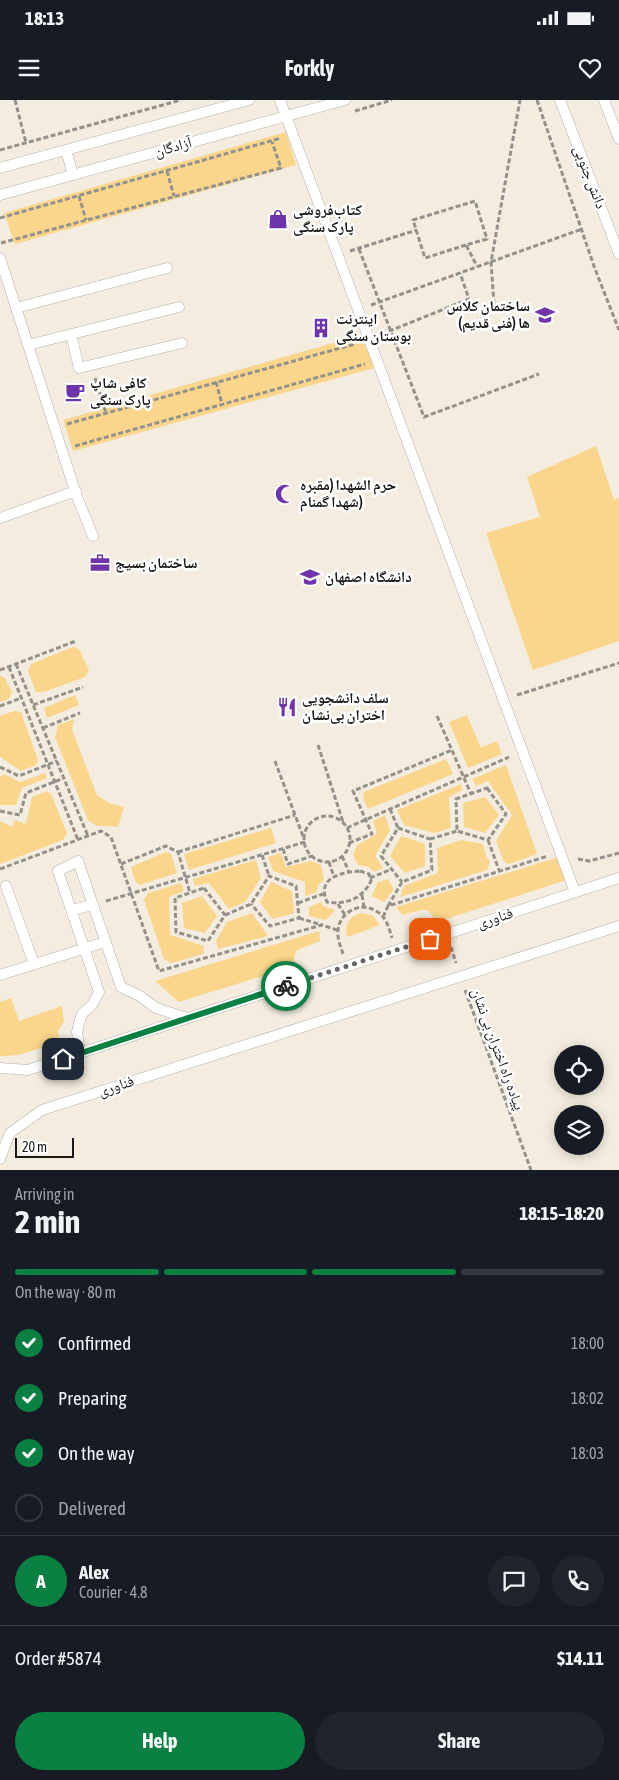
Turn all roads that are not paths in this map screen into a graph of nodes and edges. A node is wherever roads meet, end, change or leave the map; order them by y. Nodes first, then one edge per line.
1 (249, 100) edge
2 (280, 100) edge
3 (346, 100) edge
4 (560, 100) edge
5 (604, 100) edge
6 (286, 116) junction
7 (619, 139) edge
8 (66, 150) junction
9 (0, 168) edge
10 (73, 175) junction
11 (0, 195) edge
12 (619, 254) edge
13 (0, 258) edge
14 (167, 268) dead end
15 (179, 307) dead end
16 (16, 308) junction
17 (71, 334) junction
18 (182, 343) dead end
19 (28, 345) junction
20 (76, 491) junction
21 (0, 518) edge
22 (93, 536) dead end
23 (619, 878) edge
24 (6, 886) dead end
25 (575, 892) junction
26 (93, 905) junction
27 (72, 910) junction
28 (619, 926) edge
29 (105, 942) junction
30 (84, 947) junction
31 (34, 964) junction
32 (0, 975) edge
33 (187, 1018) junction
34 (80, 1053) junction
35 (0, 1068) edge
36 (0, 1159) edge

1 - 8 lane, آزادگان
2 - 6 lane
3 - 6 lane, آزادگان
4 - 12 lane, دانش جنوبی
5 - 7 lane
6 - 10 lane, آزادگان
6 - 25 lane
8 - 9 lane, آزادگان
8 - 10 lane
10 - 11 lane, آزادگان
13 - 16 lane
14 - 16 lane
15 - 17 lane
16 - 19 lane
17 - 18 lane
17 - 19 lane
19 - 20 lane
20 - 21 lane
20 - 22 lane
23 - 25 lane, فناوری
24 - 31 lane
25 - 33 lane, فناوری
26 - 27 lane
26 - 27 lane
26 - 29 lane
27 - 30 lane
28 - 36 lane, فناوری
29 - 30 lane
29 - 33 lane
30 - 31 lane
30 - 34 lane
31 - 32 lane
33 - 34 lane, فناوری
34 - 35 lane, فناوری

